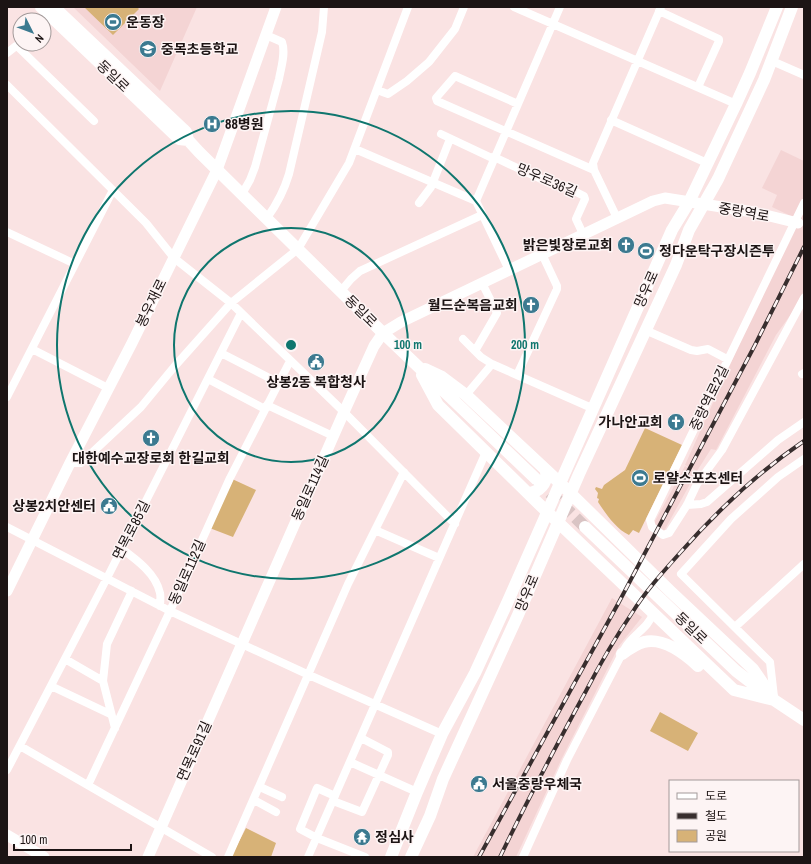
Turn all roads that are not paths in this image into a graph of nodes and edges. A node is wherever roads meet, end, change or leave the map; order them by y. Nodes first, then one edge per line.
1 (41, 7) edge
2 (54, 7) edge
3 (276, 7) edge
4 (324, 7) edge
5 (408, 7) edge
6 (464, 7) edge
7 (514, 7) edge
8 (560, 7) edge
9 (777, 7) edge
10 (792, 7) edge
11 (660, 9) edge
12 (553, 24) junction
13 (266, 35) junction
14 (7, 53) edge
15 (637, 61) junction
16 (772, 61) junction
17 (804, 75) edge
18 (7, 85) edge
19 (698, 87) junction
20 (377, 90) junction
21 (518, 104) junction
22 (736, 104) junction
23 (611, 120) junction
24 (94, 121) dead end
25 (506, 132) junction
26 (441, 134) dead end
27 (450, 139) junction
28 (188, 140) junction
29 (355, 149) junction
30 (494, 158) junction
31 (707, 163) junction
32 (217, 170) junction
33 (594, 170) junction
34 (432, 182) junction
35 (113, 190) junction
36 (242, 194) junction
37 (476, 201) junction
38 (689, 202) junction
39 (419, 203) dead end
40 (804, 203) edge
41 (703, 205) junction
42 (482, 215) junction
43 (267, 218) junction
44 (617, 218) junction
45 (796, 222) junction
46 (7, 232) edge
47 (583, 234) junction
48 (298, 249) junction
49 (542, 254) junction
50 (174, 258) junction
51 (75, 264) junction
52 (509, 270) junction
53 (482, 282) junction
54 (341, 291) junction
55 (804, 298) edge
56 (231, 303) junction
57 (241, 313) junction
58 (645, 330) junction
59 (383, 333) junction
60 (463, 339) dead end
61 (32, 349) junction
62 (475, 351) junction
63 (221, 353) junction
64 (727, 359) junction
65 (290, 361) junction
66 (415, 364) junction
67 (492, 364) junction
68 (517, 375) junction
69 (208, 379) junction
70 (278, 383) junction
71 (108, 388) junction
72 (466, 395) junction
73 (7, 397) edge
74 (266, 407) junction
75 (594, 409) junction
76 (344, 412) junction
77 (804, 422) edge
78 (333, 436) junction
79 (486, 452) junction
80 (804, 459) edge
81 (70, 462) junction
82 (546, 471) junction
83 (404, 472) junction
84 (537, 480) tunnel mouth
85 (561, 484) junction
86 (529, 494) junction
87 (571, 494) junction
88 (687, 505) junction
89 (548, 512) junction
90 (595, 518) junction
91 (558, 522) junction
92 (455, 524) junction
93 (585, 527) tunnel mouth
94 (375, 530) junction
95 (9, 531) edge
96 (577, 539) junction
97 (33, 540) junction
98 (122, 549) junction
99 (439, 558) junction
100 (804, 564) edge
101 (107, 578) junction
102 (7, 591) edge
103 (132, 591) junction
104 (160, 606) junction
105 (170, 611) junction
106 (653, 613) junction
107 (735, 627) junction
108 (241, 645) junction
109 (622, 654) junction
110 (65, 659) junction
111 (309, 675) junction
112 (103, 681) junction
113 (51, 686) junction
114 (734, 690) junction
115 (774, 700) junction
116 (375, 704) junction
117 (110, 714) junction
118 (804, 720) edge
119 (115, 728) junction
120 (442, 734) junction
121 (361, 738) junction
122 (20, 746) junction
123 (350, 762) junction
124 (7, 770) edge
125 (379, 775) junction
126 (88, 785) junction
127 (260, 787) junction
128 (417, 792) junction
129 (282, 797) dead end
130 (334, 798) junction
131 (254, 800) junction
132 (276, 812) dead end
133 (161, 828) junction
134 (7, 835) edge
135 (317, 838) junction
136 (44, 857) edge
137 (148, 857) edge
138 (212, 857) edge
139 (228, 857) edge
140 (308, 857) edge
141 (365, 857) edge
142 (391, 857) edge
143 (411, 857) edge
144 (523, 857) edge

1 - 28 main road, 동일로
2 - 28 main road, 동일로
3 - 13 street, 봉우재로
4 - 43 street
5 - 20 street
6 - 20 street
7 - 12 street
8 - 12 street
9 - 22 main road, 망우로
10 - 16 main road, 망우로
11 - 15 street
11 - 19 street
12 - 15 street
12 - 21 street
13 - 32 street, 봉우재로
13 - 36 street
14 - 24 street
15 - 19 street
15 - 23 street
16 - 17 street
16 - 41 main road, 망우로
18 - 35 street
19 - 22 street
20 - 29 street
21 - 25 street
21 - 25 street
22 - 31 main road, 망우로
23 - 31 street
23 - 33 street
25 - 30 street
25 - 33 street
26 - 27 street
27 - 30 street
27 - 34 street
28 - 32 main road, 동일로
29 - 34 street
29 - 48 street
30 - 37 street
30 - 47 street, 망우로36길
31 - 38 main road, 망우로
32 - 36 main road, 동일로
32 - 50 street, 봉우재로
33 - 44 street
34 - 37 street
34 - 39 street
35 - 50 street
35 - 51 street
36 - 43 main road, 동일로
37 - 42 street
38 - 41 street, 중랑역로
38 - 44 street
38 - 75 main road, 망우로
40 - 45 street, 중랑역로2길
41 - 45 street, 중랑역로
41 - 58 main road, 망우로
42 - 52 street
42 - 54 street
43 - 48 main road, 동일로
44 - 47 street
45 - 64 street, 중랑역로2길
46 - 51 street
47 - 49 street
48 - 54 main road, 동일로
48 - 56 street
49 - 52 street
49 - 68 street
50 - 56 street
50 - 71 street, 봉우재로
51 - 61 street
52 - 53 street
53 - 59 street
53 - 62 street
54 - 59 main road, 동일로
55 - 88 street
56 - 57 street
56 - 81 street
57 - 63 street, 면목로85길
57 - 65 street
58 - 64 street, 망우로
58 - 87 main road, 망우로
59 - 66 main road, 동일로
59 - 76 street, 동일로114길
60 - 62 street
61 - 71 street
61 - 73 street
62 - 67 street
63 - 69 street, 면목로85길
63 - 70 street
64 - 88 street, 중랑역로2길
65 - 70 street, 동일로112길
65 - 76 street
66 - 72 main road
66 - 79 main road
66 - 84 main road, 동일로
67 - 68 street
67 - 72 street
68 - 75 street
69 - 74 street
69 - 98 street, 면목로85길
70 - 74 street, 동일로112길
71 - 81 street, 봉우재로
72 - 82 main road
74 - 78 street
74 - 105 street, 동일로112길
75 - 85 main road, 망우로
76 - 78 street, 동일로114길
76 - 83 street
77 - 88 street
78 - 108 street, 동일로114길
79 - 86 main road
79 - 92 street
80 - 107 street
81 - 97 street, 봉우재로
82 - 85 main road
82 - 86 main road
83 - 92 street
83 - 94 street
85 - 87 main road
85 - 89 main road, 망우로
86 - 89 main road
87 - 90 main road
87 - 91 main road, 망우로
89 - 91 main road
89 - 120 main road, 망우로
90 - 96 main road
90 - 115 main road
91 - 96 main road
91 - 143 main road, 망우로
92 - 99 street
93 - 115 main road, 동일로
94 - 99 street
94 - 111 street
95 - 97 street
96 - 106 main road
97 - 101 street
97 - 102 street, 봉우재로
98 - 101 street, 면목로85길
98 - 104 street
99 - 116 street
100 - 107 street
101 - 103 street
101 - 110 street, 면목로85길
103 - 104 street
103 - 112 street
104 - 105 street
105 - 108 street
105 - 119 street, 동일로112길
106 - 109 street
106 - 114 main road
107 - 115 street
108 - 111 street
108 - 133 street, 면목로91길
109 - 114 main road
109 - 144 street
110 - 112 street
110 - 113 street, 면목로85길
111 - 116 street
111 - 127 street
112 - 117 street
113 - 117 street
113 - 122 street, 면목로85길
114 - 115 main road
115 - 118 main road, 동일로
116 - 120 street
116 - 121 street
117 - 119 street
119 - 126 street, 동일로112길
120 - 128 main road, 망우로
121 - 123 street
121 - 125 street
122 - 124 street, 면목로85길
122 - 126 street
123 - 125 street
123 - 130 street
125 - 128 street
125 - 130 street
126 - 133 street
127 - 129 street
127 - 131 street
128 - 142 main road, 망우로
130 - 135 street
130 - 135 street
131 - 132 street
131 - 139 street
133 - 137 street, 면목로91길
133 - 138 street
134 - 136 street
135 - 140 street
135 - 141 street

